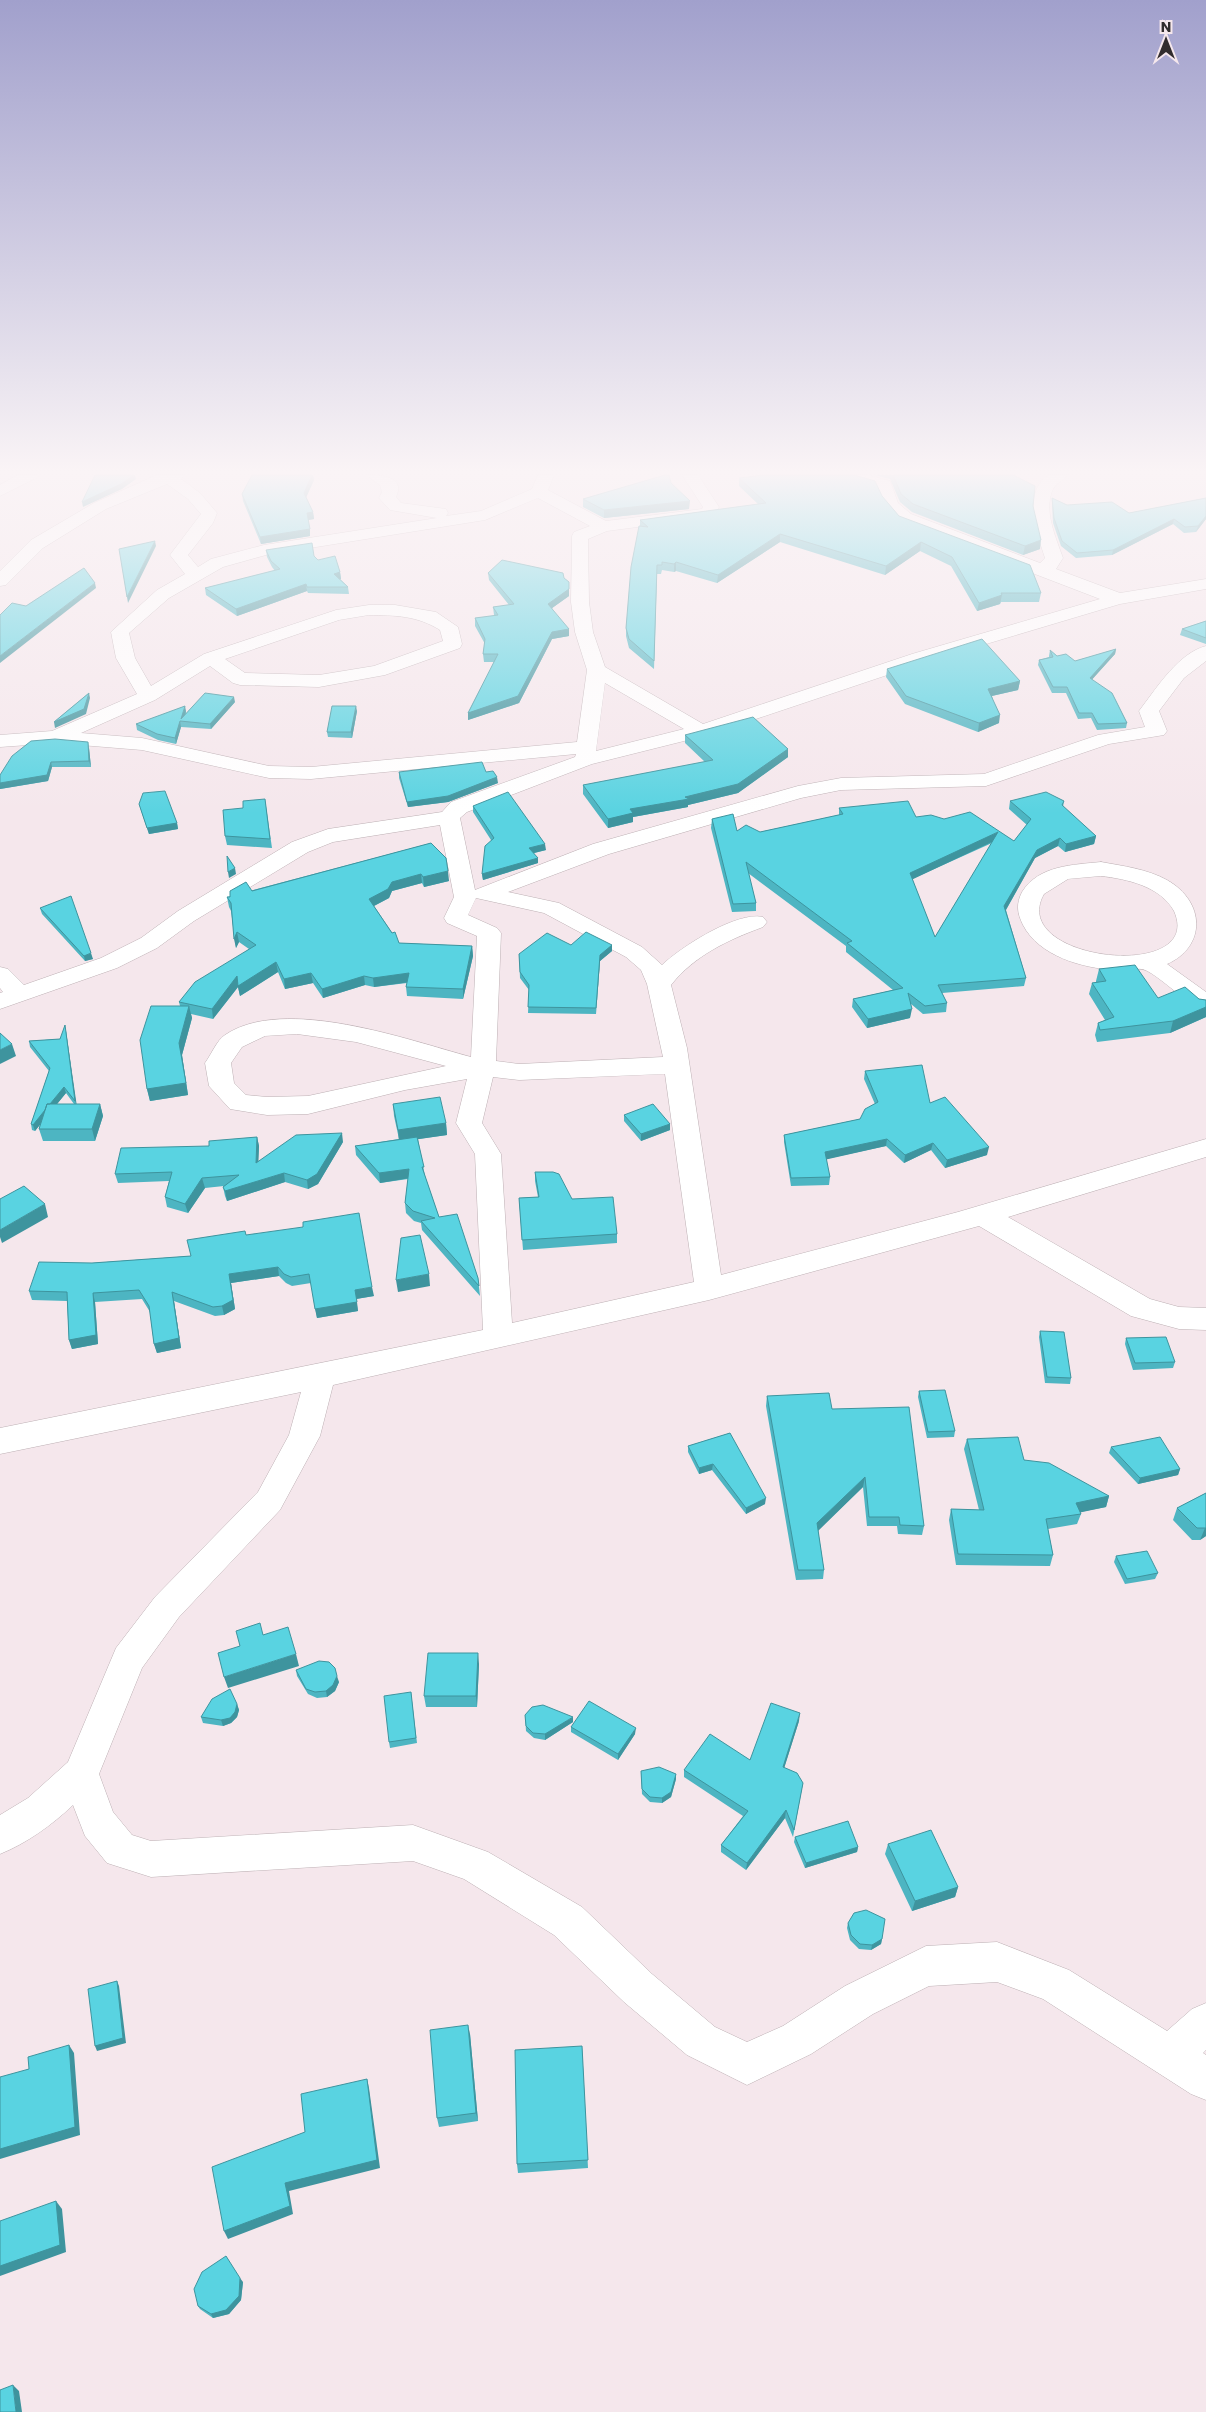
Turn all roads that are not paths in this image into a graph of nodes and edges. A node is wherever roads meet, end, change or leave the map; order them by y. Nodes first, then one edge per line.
1 (174, 588) edge
2 (580, 588) edge
3 (1089, 588) edge
4 (1190, 588) edge
5 (1174, 591) junction
6 (1118, 599) junction
7 (1206, 602) edge
8 (1206, 652) edge
9 (211, 658) junction
10 (597, 670) junction
11 (148, 696) junction
12 (702, 731) junction
13 (56, 737) junction
14 (0, 741) edge
15 (587, 754) junction
16 (449, 817) junction
17 (474, 895) junction
18 (755, 922) dead end
19 (1150, 962) junction
20 (0, 974) edge
21 (659, 984) junction
22 (10, 997) edge
23 (1206, 1004) edge
24 (676, 1065) junction
25 (483, 1068) junction
26 (1206, 1148) edge
27 (982, 1216) junction
28 (709, 1289) junction
29 (1206, 1318) edge
30 (498, 1337) junction
31 (320, 1377) junction
32 (0, 1441) edge
33 (81, 1774) junction
34 (0, 1836) edge
35 (1206, 2023) edge
36 (1170, 2056) junction
37 (1206, 2079) edge

1 - 11 street
2 - 10 street
3 - 6 street
4 - 5 street
5 - 6 street
5 - 7 street
6 - 12 street
8 - 17 street
9 - 9 street
9 - 11 street
10 - 12 street
10 - 15 street
11 - 13 street
12 - 15 street
13 - 14 street
13 - 15 street
15 - 16 street
16 - 17 street
16 - 22 street
17 - 21 street
17 - 25 street
18 - 21 street
19 - 19 street
19 - 23 street
20 - 22 street
21 - 24 street
24 - 25 street
24 - 28 street
25 - 25 street
25 - 30 street
26 - 27 street
27 - 28 street
27 - 29 street
28 - 30 street
30 - 31 street
31 - 32 street
31 - 33 street
33 - 34 street
33 - 36 street
35 - 36 street
36 - 37 street

